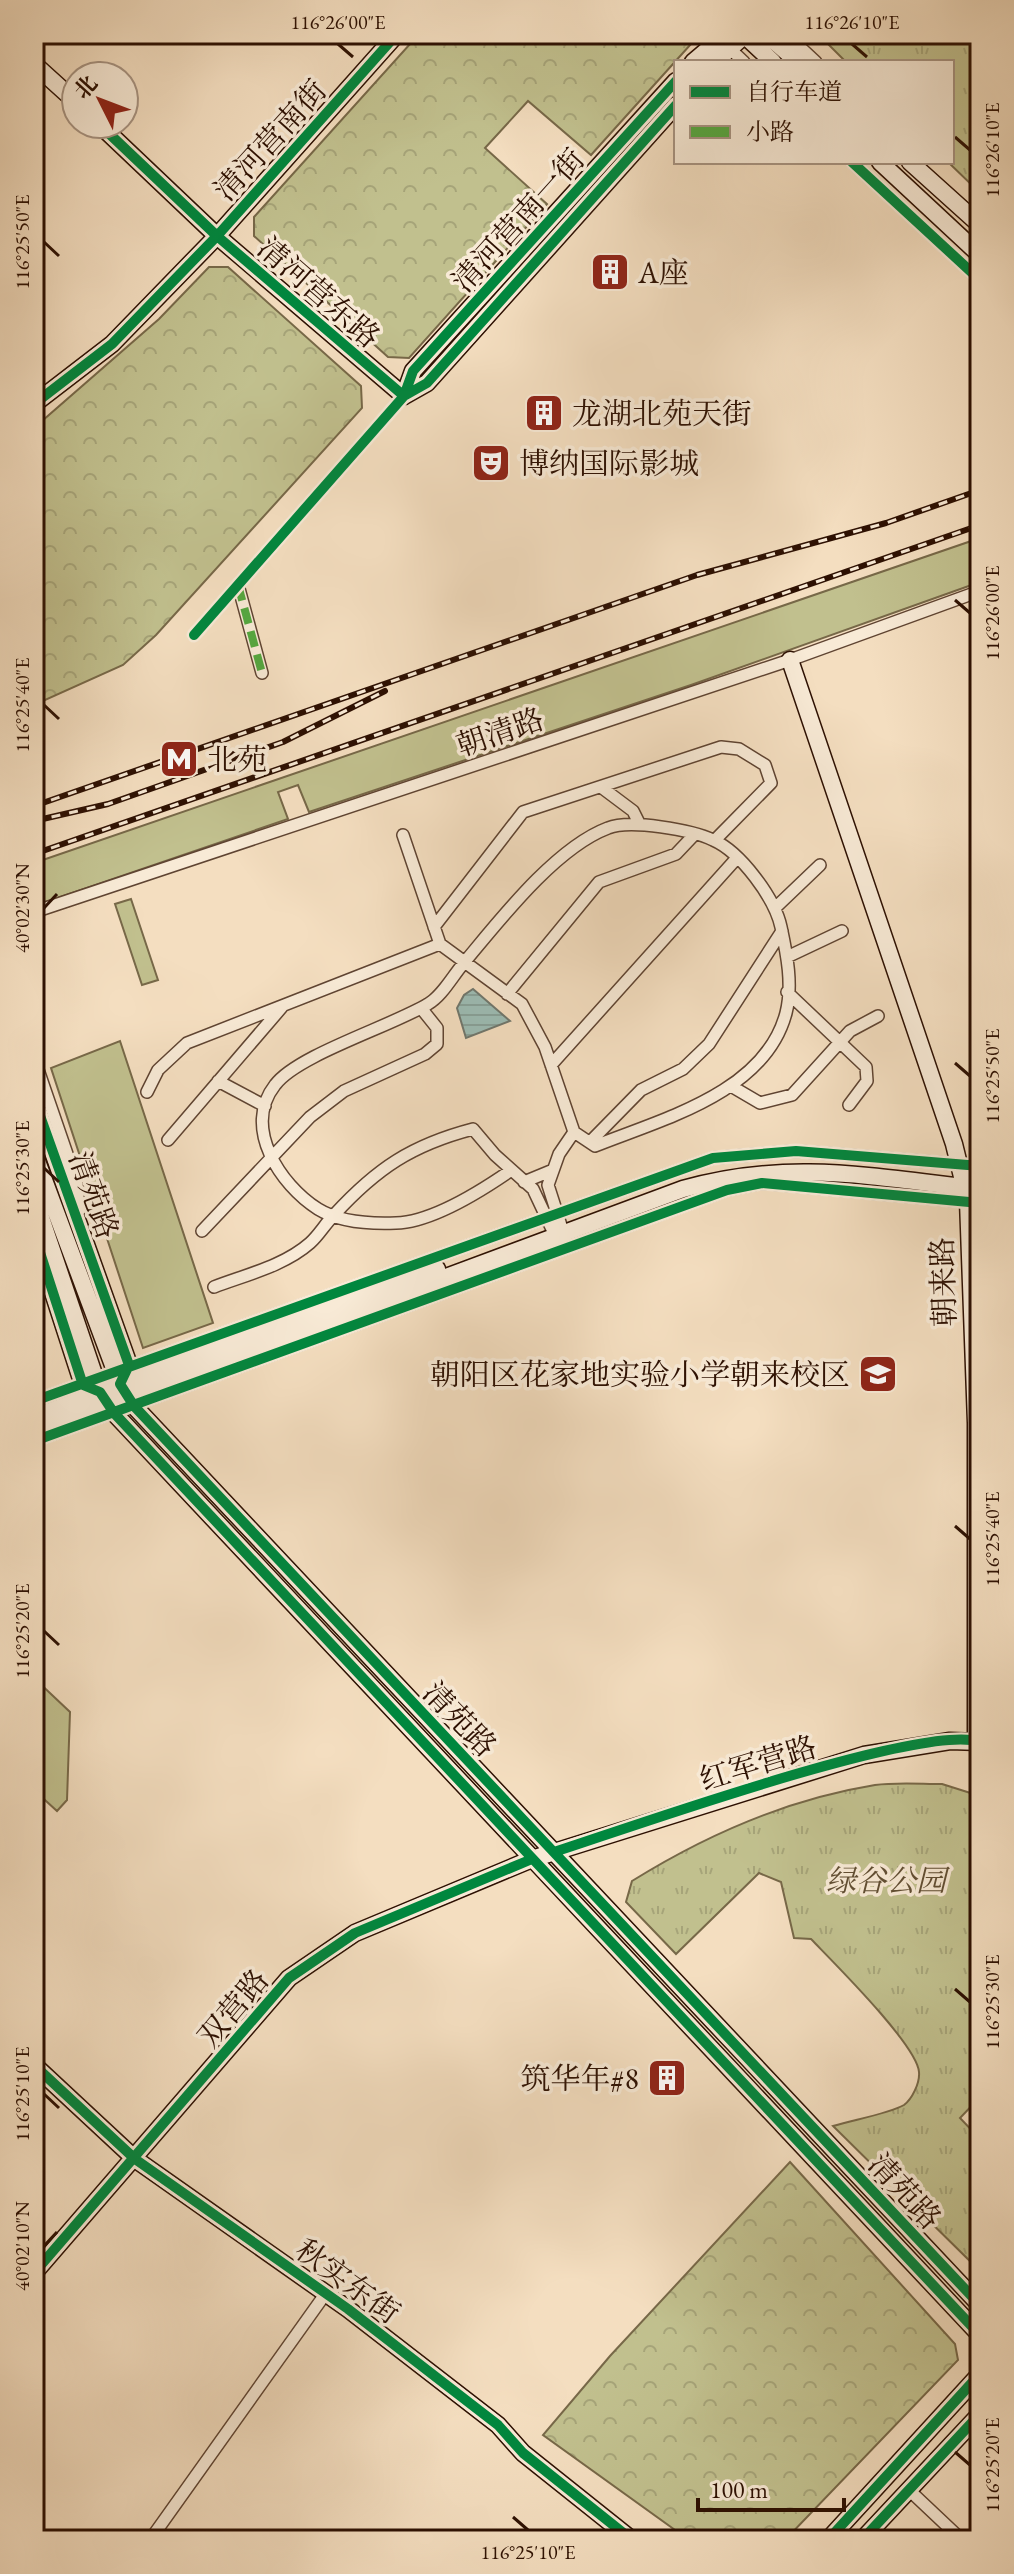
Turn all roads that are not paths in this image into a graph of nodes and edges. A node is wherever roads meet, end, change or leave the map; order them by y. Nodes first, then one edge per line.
1 (397, 34) edge
2 (744, 34) edge
3 (766, 34) edge
4 (786, 34) edge
5 (722, 39) edge
6 (695, 60) edge
7 (716, 60) edge
8 (742, 60) edge
9 (771, 60) edge
10 (796, 60) edge
11 (814, 60) edge
12 (34, 64) edge
13 (674, 83) edge
14 (60, 88) edge
15 (674, 107) edge
16 (116, 140) edge
17 (854, 164) edge
18 (882, 164) edge
19 (912, 164) edge
20 (980, 225) edge
21 (217, 236) junction
22 (980, 255) edge
23 (980, 280) edge
24 (404, 396) junction
25 (34, 404) edge
26 (238, 585) junction
27 (980, 591) edge
28 (194, 635) dead end
29 (790, 660) junction
30 (262, 673) dead end
31 (601, 787) junction
32 (640, 825) junction
33 (403, 835) dead end
34 (694, 835) junction
35 (715, 840) junction
36 (736, 859) junction
37 (820, 865) dead end
38 (775, 908) junction
39 (34, 912) edge
40 (434, 927) junction
41 (782, 931) junction
42 (842, 931) dead end
43 (440, 944) junction
44 (787, 957) junction
45 (463, 964) junction
46 (787, 992) junction
47 (507, 994) junction
48 (284, 1005) junction
49 (421, 1008) junction
50 (878, 1016) dead end
51 (839, 1043) junction
52 (34, 1058) edge
53 (551, 1065) junction
54 (218, 1081) junction
55 (731, 1086) junction
56 (147, 1092) dead end
57 (34, 1099) edge
58 (849, 1105) dead end
59 (265, 1106) junction
60 (574, 1132) junction
61 (168, 1140) dead end
62 (590, 1142) junction
63 (34, 1153) edge
64 (272, 1159) junction
65 (980, 1166) edge
66 (553, 1170) junction
67 (510, 1171) junction
68 (524, 1182) junction
69 (971, 1186) edge
70 (34, 1197) edge
71 (334, 1215) junction
72 (556, 1229) junction
73 (81, 1231) junction
74 (202, 1231) dead end
75 (34, 1234) edge
76 (38, 1256) edge
77 (64, 1285) junction
78 (214, 1287) dead end
79 (84, 1293) junction
80 (125, 1385) junction
81 (100, 1394) junction
82 (34, 1401) edge
83 (34, 1417) edge
84 (978, 1423) edge
85 (34, 1430) edge
86 (34, 1441) edge
87 (978, 1741) edge
88 (554, 1852) junction
89 (532, 1859) junction
90 (36, 2073) edge
91 (135, 2159) junction
92 (34, 2273) edge
93 (326, 2293) junction
94 (980, 2305) edge
95 (980, 2335) edge
96 (976, 2384) edge
97 (980, 2414) edge
98 (909, 2490) junction
99 (150, 2540) edge
100 (632, 2540) edge
101 (828, 2540) edge
102 (862, 2540) edge
103 (962, 2540) edge

1 - 21 street, 清河营南街
2 - 5 street
2 - 9 street
3 - 10 street
4 - 11 street
5 - 6 street
5 - 7 street
5 - 8 street
12 - 14 street
13 - 24 street, 清河营南一街
15 - 24 street, 清河营南一街
16 - 21 street, 清河营东路
17 - 23 street
18 - 22 street
19 - 20 street
21 - 24 street, 清河营东路
21 - 25 street, 清河营南街
24 - 26 street, 清河营南一街
26 - 28 street, 清河营南一街
26 - 30 street
27 - 29 street, 朝清路
29 - 39 street, 朝清路
29 - 69 street, 朝来路
31 - 32 street
31 - 35 street
31 - 40 street
32 - 34 street
32 - 45 street
33 - 40 street
34 - 35 street
34 - 47 street
35 - 36 street
36 - 38 street
36 - 53 street
37 - 38 street
38 - 41 street
40 - 43 street
41 - 44 street
41 - 62 street
42 - 44 street
43 - 45 street
43 - 48 street
44 - 46 street
45 - 47 street
45 - 49 street
46 - 51 street
46 - 55 street
47 - 53 street
48 - 54 street
48 - 56 street
49 - 59 street
49 - 64 street
50 - 51 street
51 - 55 street
51 - 58 street
52 - 73 street
53 - 60 street
54 - 59 street
54 - 61 street
55 - 62 street
57 - 73 street, 清苑路
59 - 64 street
60 - 62 street
60 - 66 street
63 - 79 street, 清苑路
64 - 71 street
64 - 74 street
65 - 69 street
66 - 68 street
66 - 72 street
67 - 68 street
67 - 71 street
67 - 71 street
68 - 72 street
69 - 72 street
69 - 72 street
69 - 84 street, 朝来路
70 - 77 street, 清苑路
71 - 78 street
72 - 80 street
72 - 80 street
73 - 79 street
73 - 80 street, 清苑路
75 - 76 street, 清苑路
76 - 77 street
76 - 81 street, 清苑路
77 - 81 street, 清苑路
79 - 80 street, 清苑路
80 - 81 street
80 - 81 street
80 - 88 street, 清苑路
81 - 82 street
81 - 83 street
81 - 85 street
81 - 86 street
81 - 89 street, 清苑路
84 - 87 street, 朝来路
87 - 88 street, 红军营路
88 - 89 street, 红军营路
88 - 94 street, 清苑路
89 - 91 street, 双营路
89 - 95 street, 清苑路
90 - 91 street, 秋实东街
91 - 92 street, 双营路
91 - 93 street, 秋实东街
93 - 99 street
93 - 100 street, 秋实东街
96 - 101 street
97 - 98 street
98 - 102 street
98 - 103 street

